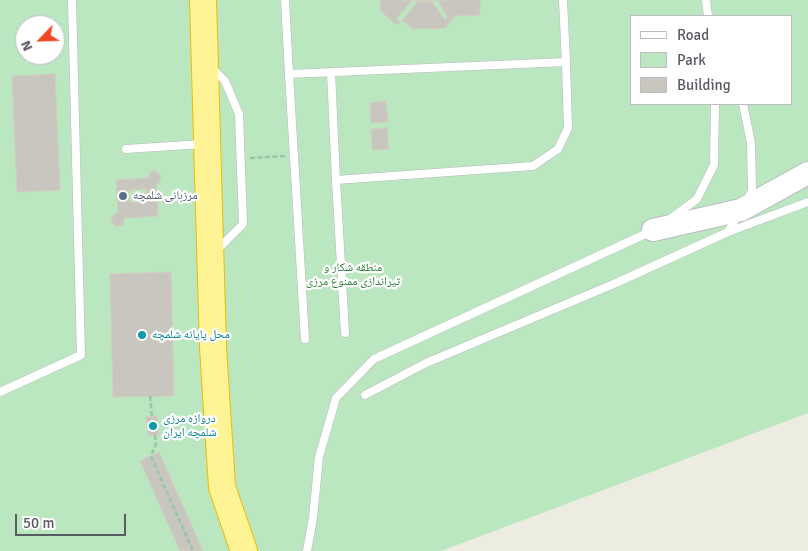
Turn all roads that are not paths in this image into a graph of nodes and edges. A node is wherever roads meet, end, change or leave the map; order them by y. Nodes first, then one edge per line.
1 (72, 0) edge
2 (202, 0) edge
3 (285, 0) edge
4 (563, 0) edge
5 (706, 0) edge
6 (708, 15) edge
7 (204, 60) junction
8 (566, 62) junction
9 (331, 72) junction
10 (289, 74) junction
11 (716, 105) edge
12 (743, 105) edge
13 (207, 143) junction
14 (126, 149) dead end
15 (808, 173) edge
16 (336, 180) junction
17 (808, 202) edge
18 (741, 210) junction
19 (653, 230) junction
20 (728, 232) junction
21 (211, 257) junction
22 (345, 332) dead end
23 (305, 339) dead end
24 (0, 392) edge
25 (365, 395) dead end
26 (244, 551) edge
27 (307, 551) edge

1 - 24 lane
2 - 7 highway
3 - 10 lane
4 - 8 lane
5 - 6 lane
7 - 13 highway
7 - 21 lane
8 - 9 lane
8 - 16 lane
9 - 10 lane
9 - 16 lane
10 - 23 lane
11 - 19 lane
12 - 18 lane
13 - 14 lane
13 - 21 highway
15 - 18 main road
16 - 22 lane
17 - 20 lane
18 - 19 main road
18 - 20 lane
19 - 27 lane
20 - 25 lane
21 - 26 highway

